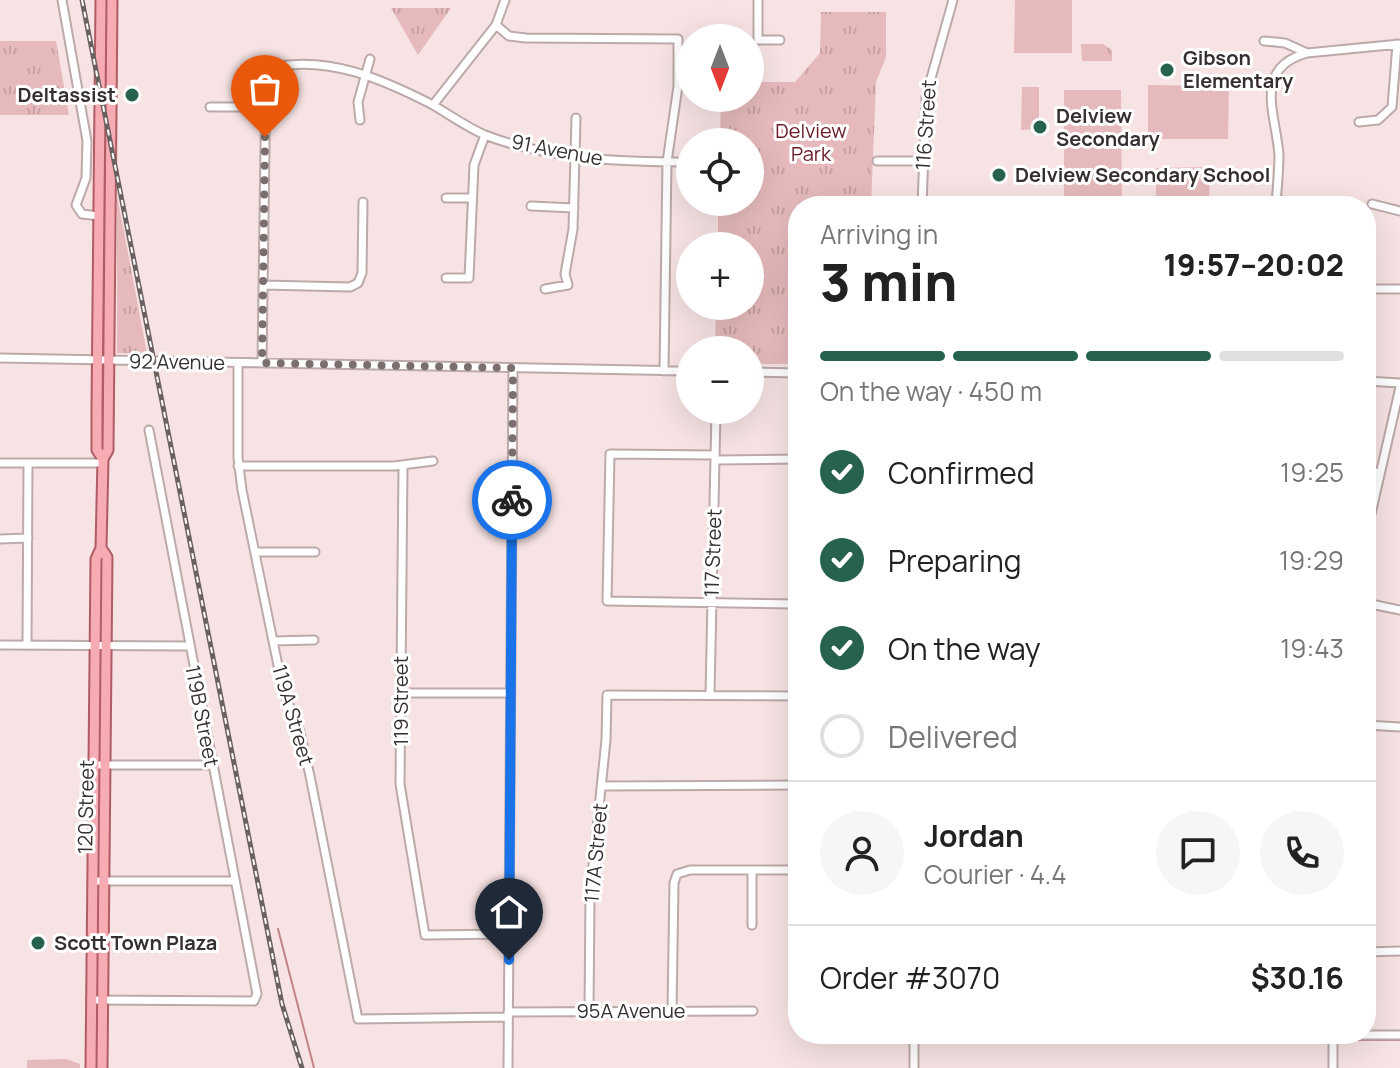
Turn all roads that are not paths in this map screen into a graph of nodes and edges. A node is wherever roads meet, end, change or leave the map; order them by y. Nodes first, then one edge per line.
1 (62, 0) edge
2 (101, 0) edge
3 (112, 0) edge
4 (505, 0) edge
5 (758, 0) edge
6 (953, 0) edge
7 (496, 25) junction
8 (780, 40) dead end
9 (1264, 41) dead end
10 (1398, 44) edge
11 (101, 48) junction
12 (1307, 53) junction
13 (370, 59) dead end
14 (112, 67) junction
15 (365, 73) junction
16 (433, 105) junction
17 (210, 107) dead end
18 (266, 107) junction
19 (576, 118) dead end
20 (360, 120) dead end
21 (1359, 122) dead end
22 (485, 135) junction
23 (575, 156) junction
24 (877, 161) dead end
25 (922, 161) junction
26 (667, 162) junction
27 (676, 162) edge
28 (922, 196) edge
29 (1277, 196) edge
30 (446, 198) dead end
31 (472, 198) junction
32 (363, 202) dead end
33 (1376, 205) edge
34 (531, 206) dead end
35 (574, 208) junction
36 (1400, 211) edge
37 (99, 216) junction
38 (111, 216) junction
39 (446, 278) dead end
40 (263, 285) junction
41 (545, 289) dead end
42 (1376, 289) edge
43 (1400, 289) edge
44 (0, 358) edge
45 (97, 361) junction
46 (109, 361) junction
47 (238, 363) junction
48 (262, 363) junction
49 (513, 368) junction
50 (664, 371) junction
51 (676, 371) edge
52 (764, 372) edge
53 (788, 373) edge
54 (1376, 382) edge
55 (1400, 385) edge
56 (716, 424) edge
57 (149, 430) dead end
58 (1390, 435) junction
59 (1400, 437) edge
60 (715, 458) junction
61 (788, 459) edge
62 (103, 461) junction
63 (433, 461) dead end
64 (0, 463) edge
65 (28, 463) junction
66 (238, 466) junction
67 (403, 466) junction
68 (1376, 472) edge
69 (1380, 473) junction
70 (1376, 491) edge
71 (28, 538) junction
72 (0, 539) edge
73 (101, 548) junction
74 (255, 552) junction
75 (315, 552) dead end
76 (710, 602) junction
77 (788, 604) edge
78 (1376, 605) edge
79 (1400, 610) edge
80 (314, 640) dead end
81 (273, 641) junction
82 (0, 645) edge
83 (27, 645) junction
84 (95, 646) junction
85 (106, 646) junction
86 (188, 646) junction
87 (401, 693) junction
88 (510, 693) junction
89 (710, 695) junction
90 (788, 696) edge
91 (1376, 726) edge
92 (1400, 727) edge
93 (99, 765) junction
94 (212, 765) junction
95 (788, 785) edge
96 (602, 786) junction
97 (788, 870) edge
98 (752, 871) junction
99 (235, 881) junction
100 (98, 882) junction
101 (752, 925) dead end
102 (509, 934) junction
103 (1400, 951) edge
104 (1376, 952) edge
105 (91, 1000) junction
106 (103, 1000) junction
107 (589, 1011) junction
108 (672, 1011) junction
109 (753, 1011) dead end
110 (508, 1014) junction
111 (358, 1019) joint
112 (1376, 1035) edge
113 (1400, 1035) edge
114 (914, 1044) edge
115 (1333, 1044) edge
116 (91, 1068) edge
117 (102, 1068) edge
118 (508, 1068) edge
119 (914, 1068) edge
120 (1333, 1068) edge

1 - 37 street
2 - 11 main road, 120 Street
3 - 14 main road, 120 Street
4 - 7 street
5 - 8 street
6 - 25 street, 116 Street
7 - 16 street
7 - 26 street
9 - 12 street
10 - 12 street
10 - 21 street
11 - 14 main road
11 - 37 main road, 120 Street
12 - 29 street
13 - 15 street
14 - 38 main road, 120 Street
15 - 16 street, 91 Avenue
15 - 18 street, 91 Avenue
15 - 20 street
16 - 22 street, 91 Avenue
17 - 18 street
18 - 40 street
19 - 23 street
22 - 23 street, 91 Avenue
22 - 31 street
23 - 26 street, 91 Avenue
23 - 35 street
24 - 25 street
25 - 28 street, 116 Street
26 - 27 street, 91 Avenue
26 - 50 street
30 - 31 street
31 - 39 street
32 - 40 street
33 - 36 street
34 - 35 street
35 - 41 street
37 - 38 main road
37 - 45 main road, 120 Street
38 - 46 main road, 120 Street
40 - 48 street
42 - 43 street
44 - 45 street, 92 Avenue
45 - 46 street, 92 Avenue
45 - 62 main road, 120 Street
46 - 47 street, 92 Avenue
46 - 62 main road, 120 Street
47 - 48 street, 92 Avenue
47 - 66 street, 119A Street
48 - 49 street, 92 Avenue
49 - 50 street, 92 Avenue
49 - 88 street
50 - 51 street, 92 Avenue
52 - 53 street
54 - 55 street
55 - 58 street
56 - 60 street, 117 Street
57 - 86 street, 119B Street
58 - 59 street
58 - 69 street
60 - 61 street
60 - 76 street, 117 Street
60 - 76 street
62 - 65 street
62 - 73 main road, 120 Street
63 - 67 street
64 - 65 street
65 - 71 street
66 - 67 street
66 - 74 street, 119A Street
67 - 87 street, 119 Street
68 - 69 street
69 - 70 street
71 - 72 street
71 - 83 street
73 - 84 main road, 120 Street
73 - 85 main road, 120 Street
74 - 75 street
74 - 81 street, 119A Street
76 - 77 street
76 - 89 street, 117 Street
78 - 79 street
80 - 81 street
81 - 111 street, 119A Street
82 - 83 street
83 - 84 street
84 - 85 street
84 - 93 main road, 120 Street
85 - 86 street
85 - 93 main road, 120 Street
86 - 94 street, 119B Street
87 - 88 street
87 - 102 street, 119 Street
88 - 102 street
89 - 90 street
89 - 96 street, 117A Street
91 - 92 street
93 - 94 street
93 - 100 main road, 120 Street
94 - 99 street, 119B Street
95 - 96 street
96 - 107 street, 117A Street
97 - 98 street
98 - 101 street
98 - 108 street
99 - 100 street
99 - 106 street, 119B Street
100 - 105 main road, 120 Street
100 - 106 main road, 120 Street
102 - 110 street
103 - 104 street
105 - 106 street
105 - 116 main road, 120 Street
106 - 117 main road, 120 Street
107 - 108 street, 95A Avenue
107 - 110 street, 95A Avenue
108 - 109 street, 95A Avenue
110 - 111 street, 95A Avenue
110 - 118 street
112 - 113 street
114 - 119 street
115 - 120 street

